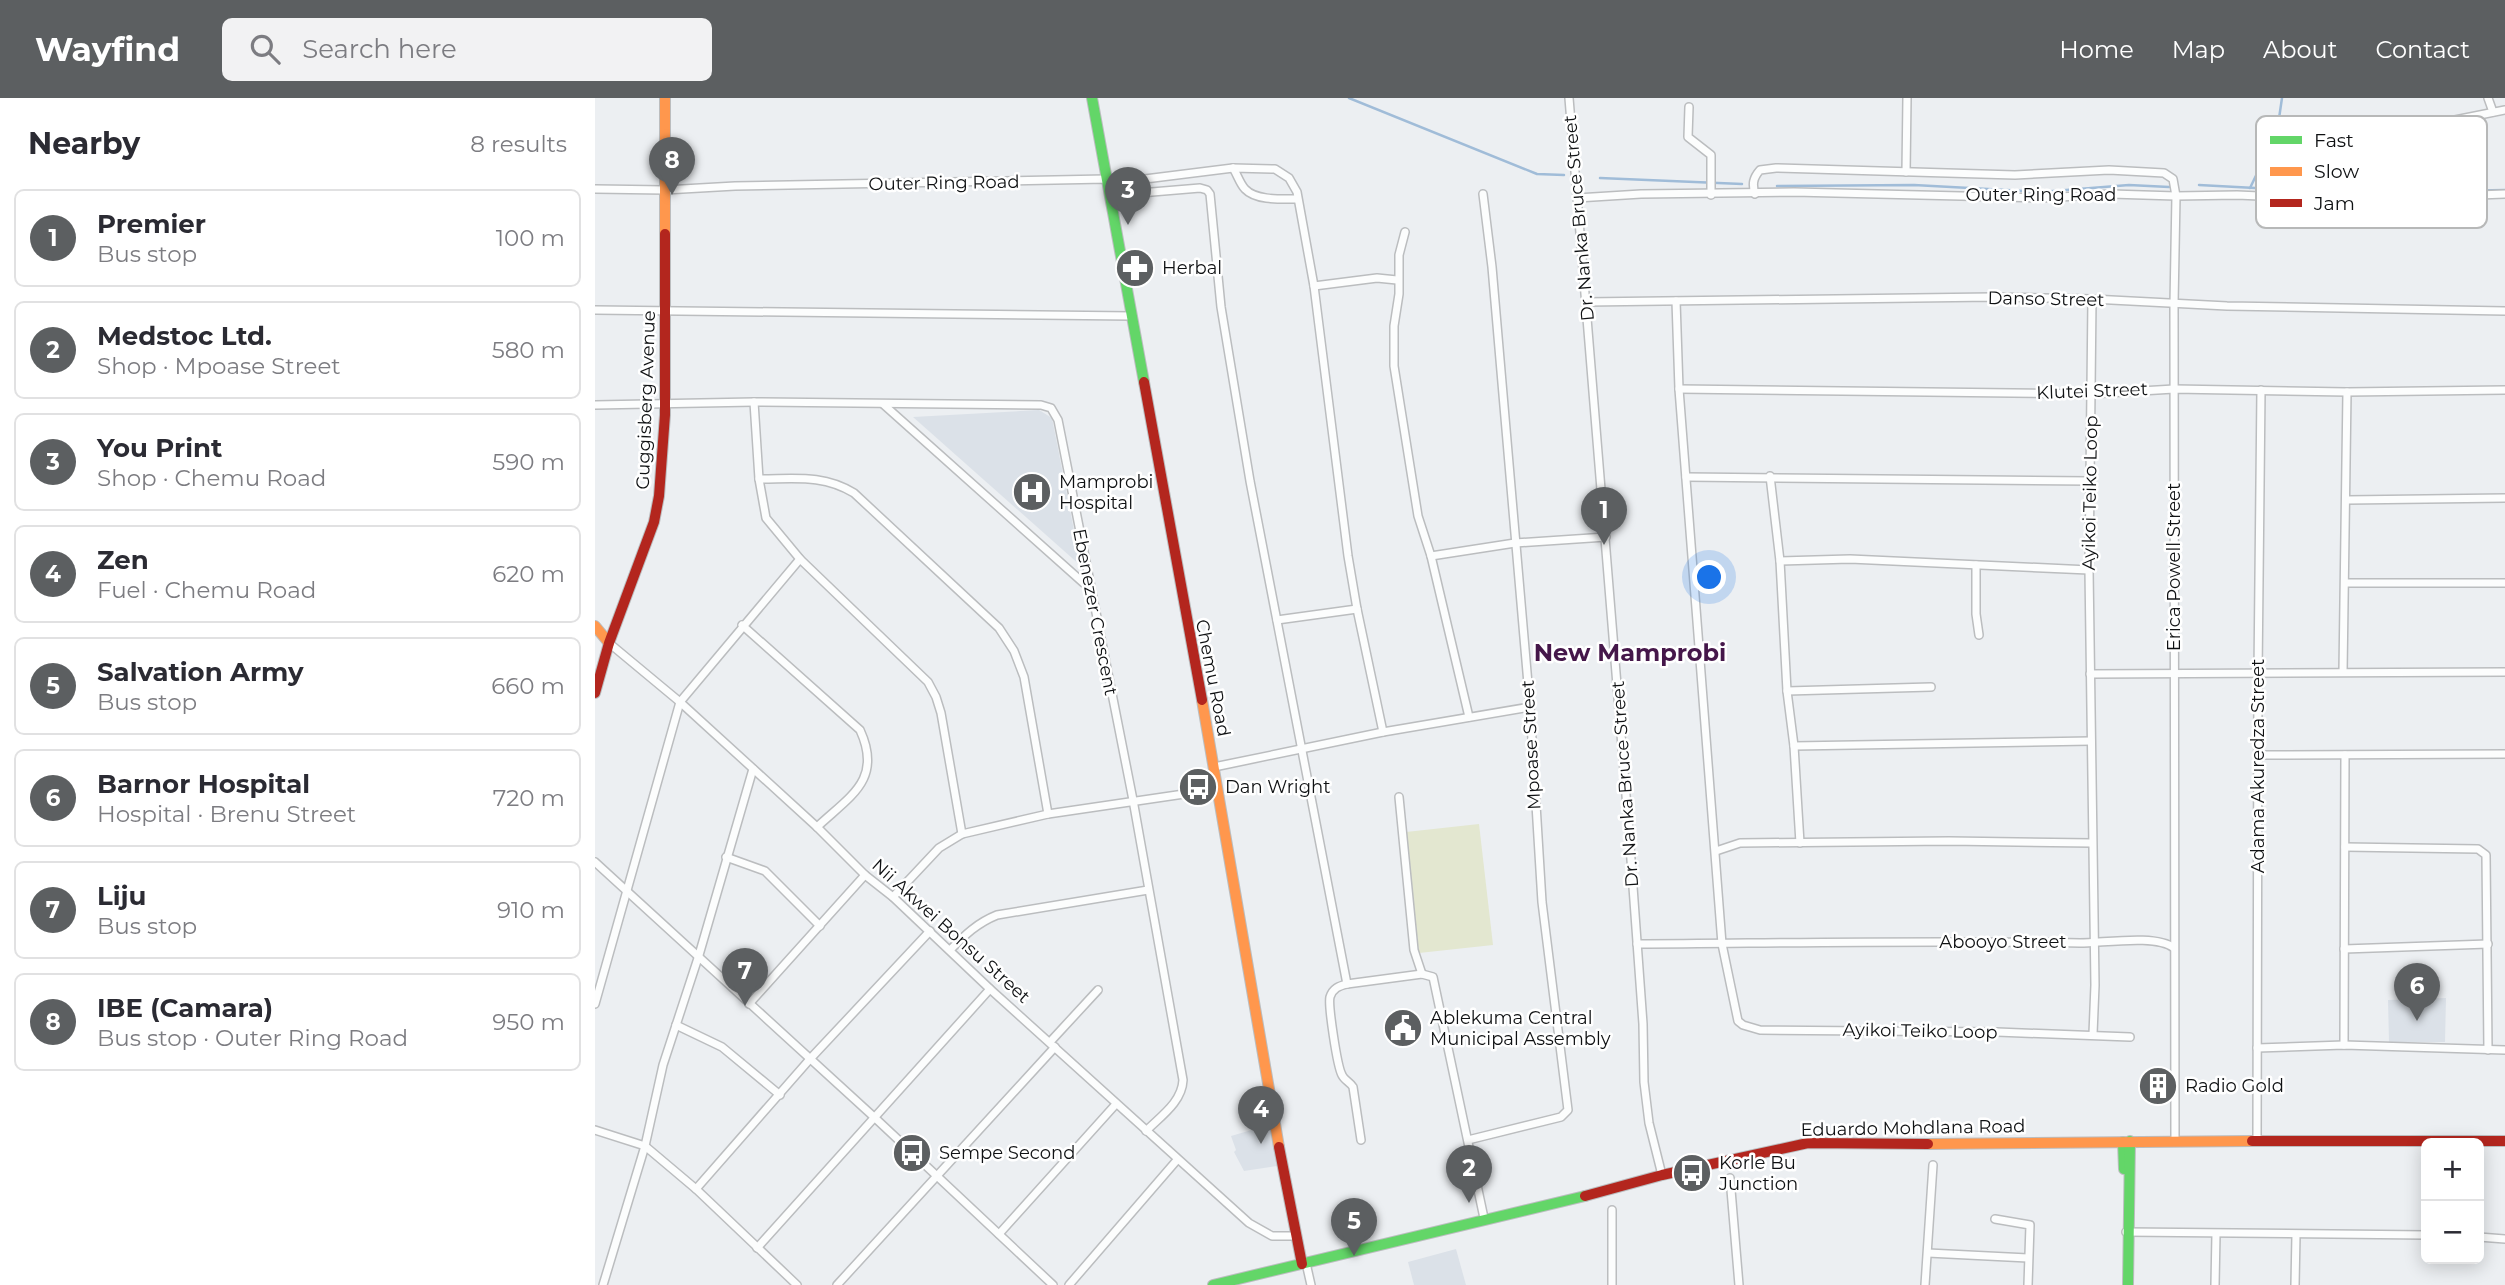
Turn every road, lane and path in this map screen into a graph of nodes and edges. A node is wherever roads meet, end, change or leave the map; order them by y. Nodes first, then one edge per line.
1 (665, 98) edge
2 (1092, 98) edge
3 (1569, 98) edge
4 (1907, 98) edge
5 (2489, 98) edge
6 (1689, 107) dead end
7 (2505, 110) edge
8 (2493, 113) junction
9 (2477, 116) edge
10 (1233, 168) junction
11 (1906, 172) junction
12 (1106, 179) junction
13 (1121, 182) junction
14 (595, 189) edge
15 (665, 190) junction
16 (1483, 194) dead end
17 (1755, 194) junction
18 (2505, 194) edge
19 (1711, 195) junction
20 (2487, 195) edge
21 (2176, 196) junction
22 (2256, 196) edge
23 (1577, 198) junction
24 (1297, 199) junction
25 (1405, 232) dead end
26 (1397, 280) junction
27 (1314, 286) junction
28 (2092, 299) junction
29 (1676, 301) junction
30 (1586, 302) junction
31 (2174, 304) junction
32 (595, 310) edge
33 (665, 311) junction
34 (2505, 311) edge
35 (1132, 316) junction
36 (1679, 389) junction
37 (2174, 389) junction
38 (2261, 390) junction
39 (2505, 390) edge
40 (2347, 391) junction
41 (2091, 394) junction
42 (754, 402) junction
43 (883, 404) junction
44 (595, 405) edge
45 (665, 405) junction
46 (1770, 476) junction
47 (1686, 477) junction
48 (759, 479) junction
49 (2090, 481) junction
50 (2505, 498) edge
51 (2347, 500) junction
52 (1606, 537) junction
53 (1515, 543) junction
54 (1431, 556) junction
55 (800, 559) junction
56 (1780, 561) junction
57 (1976, 565) junction
58 (2089, 570) junction
59 (2345, 583) junction
60 (2505, 583) edge
61 (1089, 588) junction
62 (1357, 610) junction
63 (1277, 621) junction
64 (742, 625) junction
65 (595, 626) edge
66 (1979, 635) dead end
67 (609, 643) junction
68 (2343, 672) junction
69 (2505, 672) edge
70 (2090, 674) junction
71 (2175, 674) junction
72 (2258, 674) junction
73 (1931, 687) dead end
74 (1787, 691) junction
75 (595, 693) edge
76 (680, 702) junction
77 (1530, 707) junction
78 (1469, 717) junction
79 (1383, 732) junction
80 (2091, 741) junction
81 (1794, 746) junction
82 (1301, 749) junction
83 (2505, 754) edge
84 (2258, 755) junction
85 (2345, 755) junction
86 (1214, 767) junction
87 (753, 769) junction
88 (1218, 789) junction
89 (1399, 797) dead end
90 (1133, 800) junction
91 (1048, 814) junction
92 (817, 827) junction
93 (962, 834) junction
94 (1800, 843) junction
95 (2092, 843) junction
96 (2345, 847) junction
97 (1716, 851) junction
98 (726, 857) junction
99 (595, 862) edge
100 (865, 874) junction
101 (626, 890) junction
102 (1148, 890) junction
103 (893, 897) junction
104 (820, 926) junction
105 (930, 931) junction
106 (2094, 943) junction
107 (1637, 944) junction
108 (1723, 944) junction
109 (2488, 944) junction
110 (2174, 948) junction
111 (2344, 949) junction
112 (950, 950) junction
113 (699, 955) junction
114 (1422, 974) junction
115 (1347, 984) junction
116 (990, 989) junction
117 (1098, 990) dead end
118 (595, 1004) edge
119 (749, 1004) junction
120 (676, 1025) junction
121 (2093, 1034) junction
122 (2130, 1037) dead end
123 (1052, 1044) junction
124 (2344, 1045) junction
125 (2257, 1048) junction
126 (2505, 1049) edge
127 (2488, 1050) junction
128 (810, 1059) junction
129 (780, 1095) junction
130 (1116, 1104) junction
131 (874, 1117) junction
132 (595, 1130) edge
133 (1146, 1131) junction
134 (1361, 1140) dead end
135 (1468, 1140) junction
136 (2127, 1141) junction
137 (2149, 1141) junction
138 (2175, 1141) junction
139 (2257, 1141) junction
140 (2111, 1142) junction
141 (2505, 1142) edge
142 (645, 1146) junction
143 (1177, 1160) junction
144 (2127, 1163) junction
145 (1933, 1165) dead end
146 (1662, 1174) junction
147 (937, 1176) junction
148 (1730, 1178) dead end
149 (695, 1189) junction
150 (1612, 1210) dead end
151 (1484, 1218) junction
152 (1995, 1219) dead end
153 (2127, 1233) junction
154 (999, 1234) junction
155 (2215, 1234) junction
156 (2296, 1235) junction
157 (1297, 1236) junction
158 (2421, 1236) edge
159 (2484, 1237) edge
160 (2505, 1238) edge
161 (757, 1248) junction
162 (1928, 1253) junction
163 (2028, 1258) junction
164 (1304, 1263) junction
165 (603, 1285) edge
166 (797, 1285) edge
167 (837, 1285) edge
168 (1053, 1285) edge
169 (1069, 1285) edge
170 (1213, 1285) edge
171 (1311, 1285) edge
172 (1612, 1285) edge
173 (1739, 1285) edge
174 (1925, 1285) edge
175 (2028, 1285) edge
176 (2128, 1285) edge
177 (2215, 1285) edge
178 (2295, 1285) edge

1 - 15 main road, Guggisberg Avenue
2 - 12 main road, Chemu Road
3 - 23 street, Dr. Nanka Bruce Street
4 - 11 street
5 - 8 street
6 - 19 street
7 - 8 street
8 - 9 street
10 - 13 street, Outer Ring Road
10 - 24 street
10 - 24 street, Outer Ring Road
11 - 17 street
11 - 21 street, Erica Powell Street
12 - 13 street, Outer Ring Road
12 - 15 street, Outer Ring Road
12 - 35 main road, Chemu Road
13 - 63 street
14 - 15 street, Outer Ring Road
15 - 33 main road, Guggisberg Avenue
16 - 53 street, Mpoase Street
17 - 19 street, Outer Ring Road
17 - 21 street, Outer Ring Road
18 - 20 street, Outer Ring Road
19 - 23 street, Outer Ring Road
21 - 22 street, Outer Ring Road
21 - 31 street, Erica Powell Street
23 - 30 street, Dr. Nanka Bruce Street
24 - 27 street
25 - 26 street
26 - 27 street
26 - 54 street
27 - 62 street
28 - 29 street, Danso Street
28 - 31 street, Danso Street
28 - 41 street, Ayikoi Teiko Loop
29 - 30 street, Danso Street
29 - 36 street, Ayikoi Teiko Loop
30 - 52 street, Dr. Nanka Bruce Street
31 - 34 street, Danso Street
31 - 37 street, Erica Powell Street
32 - 33 street
33 - 35 street
33 - 45 main road, Guggisberg Avenue
35 - 86 main road, Chemu Road
36 - 41 street, Klutei Street
36 - 47 street, Ayikoi Teiko Loop
37 - 38 street, Klutei Street
37 - 41 street, Klutei Street
37 - 71 street, Erica Powell Street
38 - 40 street, Klutei Street
38 - 72 street, Adama Akuredza Street
39 - 40 street, Klutei Street
40 - 51 street
41 - 49 street, Ayikoi Teiko Loop
42 - 43 street, Ebenezer Crescent
42 - 45 street, Ebenezer Crescent
42 - 48 street
43 - 61 street
43 - 61 street, Ebenezer Crescent
44 - 45 street, Ebenezer Crescent
45 - 67 main road, Guggisberg Avenue
46 - 47 street
46 - 49 street
46 - 56 street
47 - 97 street, Ayikoi Teiko Loop
48 - 55 street
48 - 91 street
49 - 58 street, Ayikoi Teiko Loop
50 - 51 street
51 - 59 street
52 - 53 street
52 - 107 street, Dr. Nanka Bruce Street
53 - 54 street
53 - 77 street, Mpoase Street
54 - 78 street
55 - 64 street
55 - 93 street
56 - 57 street
56 - 74 street
57 - 58 street
57 - 66 street
58 - 70 street, Ayikoi Teiko Loop
59 - 60 street
59 - 68 street
61 - 90 street, Ebenezer Crescent
62 - 63 street
62 - 79 street
63 - 82 street
64 - 76 street
64 - 92 street
65 - 67 main road, Nii Akwei Bonsu Street
67 - 75 main road, Guggisberg Avenue
67 - 76 street, Nii Akwei Bonsu Street
68 - 69 street
68 - 72 street
70 - 71 street
70 - 80 street, Ayikoi Teiko Loop
71 - 72 street
71 - 110 street, Erica Powell Street
72 - 84 street, Adama Akuredza Street
73 - 74 street
74 - 81 street
76 - 87 street, Nii Akwei Bonsu Street
76 - 101 street
77 - 78 street
77 - 135 street, Mpoase Street
78 - 79 street
79 - 82 street
80 - 81 street
80 - 95 street, Ayikoi Teiko Loop
81 - 94 street
82 - 86 street
82 - 115 street
83 - 85 street
84 - 85 street
84 - 125 street, Adama Akuredza Street
85 - 96 street
86 - 88 main road, Chemu Road
87 - 92 street, Nii Akwei Bonsu Street
87 - 98 street
88 - 90 street
88 - 157 main road, Chemu Road
89 - 114 street
90 - 91 street
90 - 102 street, Ebenezer Crescent
91 - 93 street
92 - 100 street, Nii Akwei Bonsu Street
93 - 103 street
94 - 95 street
94 - 97 street
95 - 106 street, Ayikoi Teiko Loop
96 - 109 street
96 - 111 street
97 - 108 street, Ayikoi Teiko Loop
98 - 104 street
98 - 113 street
99 - 101 street
100 - 103 street, Nii Akwei Bonsu Street
100 - 104 street
101 - 113 street
101 - 118 street
102 - 112 street
102 - 133 street, Ebenezer Crescent
103 - 105 street, Nii Akwei Bonsu Street
104 - 119 street
105 - 112 street, Nii Akwei Bonsu Street
105 - 128 street
106 - 108 street, Abooyo Street
106 - 110 street, Abooyo Street
106 - 121 street, Ayikoi Teiko Loop
107 - 108 street, Abooyo Street
107 - 146 street, Dr. Nanka Bruce Street
108 - 121 street, Ayikoi Teiko Loop
109 - 111 street
109 - 127 street
110 - 138 street
111 - 124 street
112 - 116 street, Nii Akwei Bonsu Street
113 - 119 street
113 - 120 street
114 - 115 street
114 - 135 street
115 - 134 street
116 - 123 street, Nii Akwei Bonsu Street
116 - 131 street
117 - 123 street
119 - 128 street
120 - 129 street
120 - 142 street
121 - 122 street
123 - 130 street, Nii Akwei Bonsu Street
123 - 147 street
124 - 125 street
124 - 127 street
125 - 139 street, Adama Akuredza Street
126 - 127 street
128 - 129 street
128 - 131 street
129 - 149 street
130 - 133 street, Nii Akwei Bonsu Street
130 - 154 street
131 - 147 street
131 - 161 street
132 - 142 street
133 - 143 street, Nii Akwei Bonsu Street
135 - 151 street
136 - 137 main road, Eduardo Mohdlana Road
136 - 140 main road, Eduardo Mohdlana Road
136 - 144 main road
137 - 138 main road, Eduardo Mohdlana Road
137 - 144 main road
138 - 139 main road, Eduardo Mohdlana Road
139 - 141 main road, Eduardo Mohdlana Road
140 - 144 main road
140 - 146 main road, Eduardo Mohdlana Road
142 - 149 street
142 - 165 street
143 - 157 street, Nii Akwei Bonsu Street
143 - 169 street
144 - 153 main road
145 - 162 street
146 - 151 main road, Eduardo Mohdlana Road
147 - 154 street
147 - 167 street
148 - 173 street
149 - 161 street
150 - 172 street
151 - 164 main road, Eduardo Mohdlana Road
152 - 163 street
153 - 155 street
153 - 176 main road
154 - 168 street
155 - 156 street
155 - 177 street
156 - 158 street
156 - 178 street
157 - 164 main road, Chemu Road
159 - 160 street
161 - 166 street
162 - 163 street
162 - 174 street
163 - 175 street
164 - 170 main road, Eduardo Mohdlana Road
164 - 171 street

